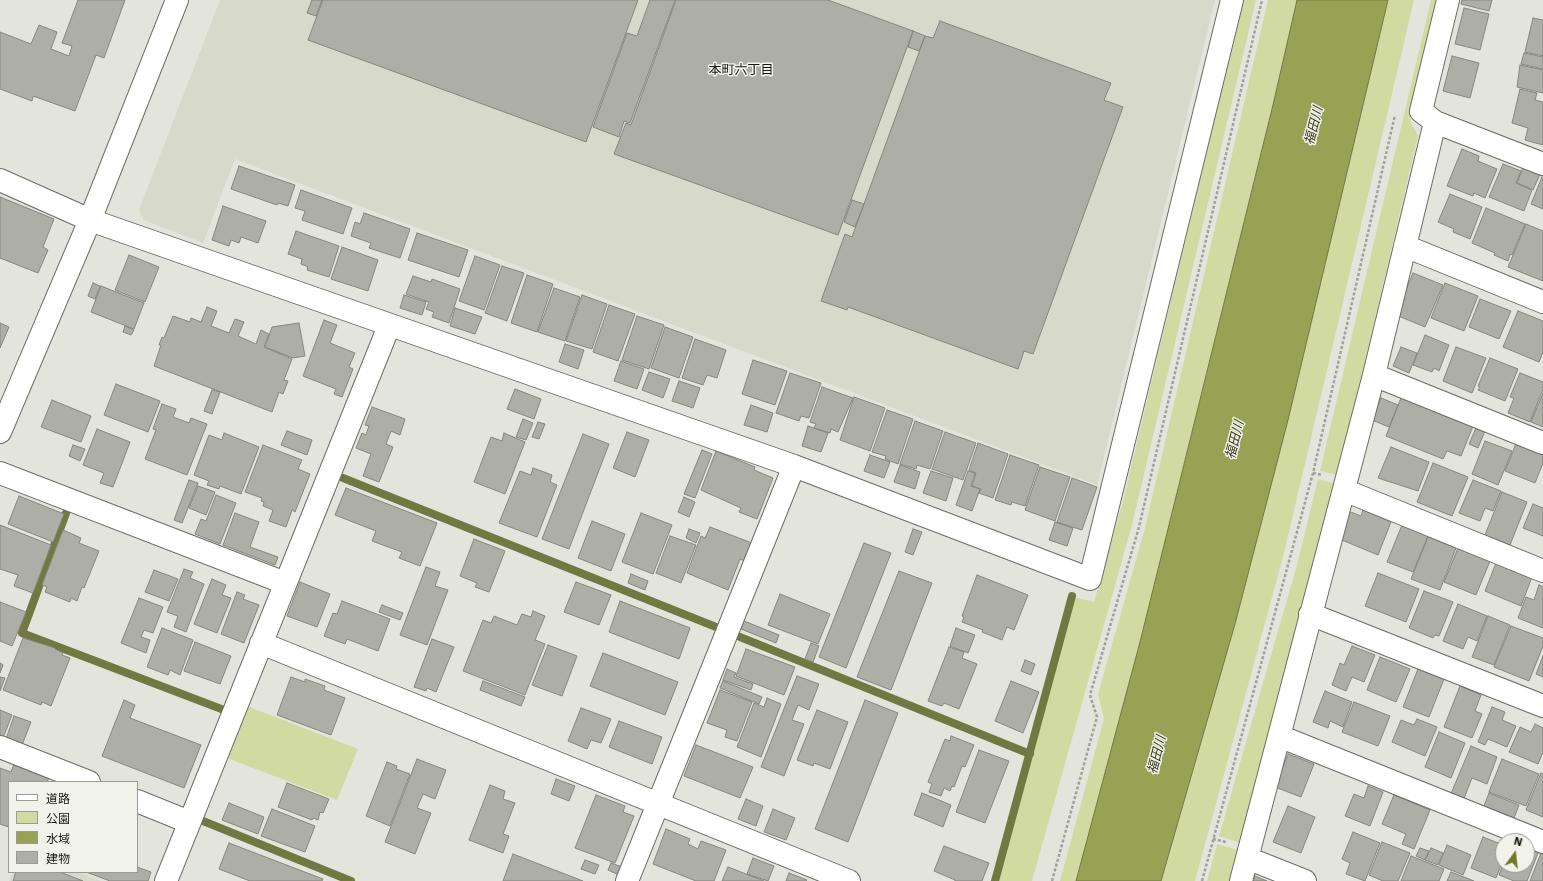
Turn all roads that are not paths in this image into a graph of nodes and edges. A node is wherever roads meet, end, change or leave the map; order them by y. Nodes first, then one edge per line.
1 (177, 0) edge
2 (1232, 0) edge
3 (1448, 0) edge
4 (1435, 122) junction
5 (1543, 164) edge
6 (0, 180) edge
7 (90, 220) junction
8 (1405, 246) junction
9 (1543, 302) edge
10 (389, 326) junction
11 (1374, 375) junction
12 (0, 432) edge
13 (1543, 443) edge
14 (794, 466) junction
15 (0, 473) edge
16 (1344, 490) junction
17 (1543, 571) edge
18 (286, 583) junction
19 (1310, 614) junction
20 (261, 643) junction
21 (1543, 706) edge
22 (1279, 736) junction
23 (0, 747) edge
24 (85, 781) edge
25 (138, 801) edge
26 (659, 803) junction
27 (189, 822) junction
28 (1543, 842) edge
29 (1247, 858) junction
30 (166, 881) edge
31 (627, 881) edge
32 (849, 881) edge
33 (1241, 881) edge
34 (1305, 881) edge

1 - 7 street
2 - 14 street
3 - 4 street
4 - 5 street
4 - 8 street
6 - 7 street
7 - 10 street
7 - 12 street
8 - 9 street
8 - 11 street
10 - 14 street
10 - 18 street
11 - 13 street
11 - 16 street
14 - 26 street
15 - 18 street
16 - 17 street
16 - 19 street
18 - 20 street
19 - 21 street
19 - 22 street
20 - 26 street
20 - 27 street
22 - 28 street
22 - 29 street
23 - 24 street
25 - 27 street
26 - 31 street
26 - 32 street
27 - 30 street
29 - 33 street
29 - 34 street

